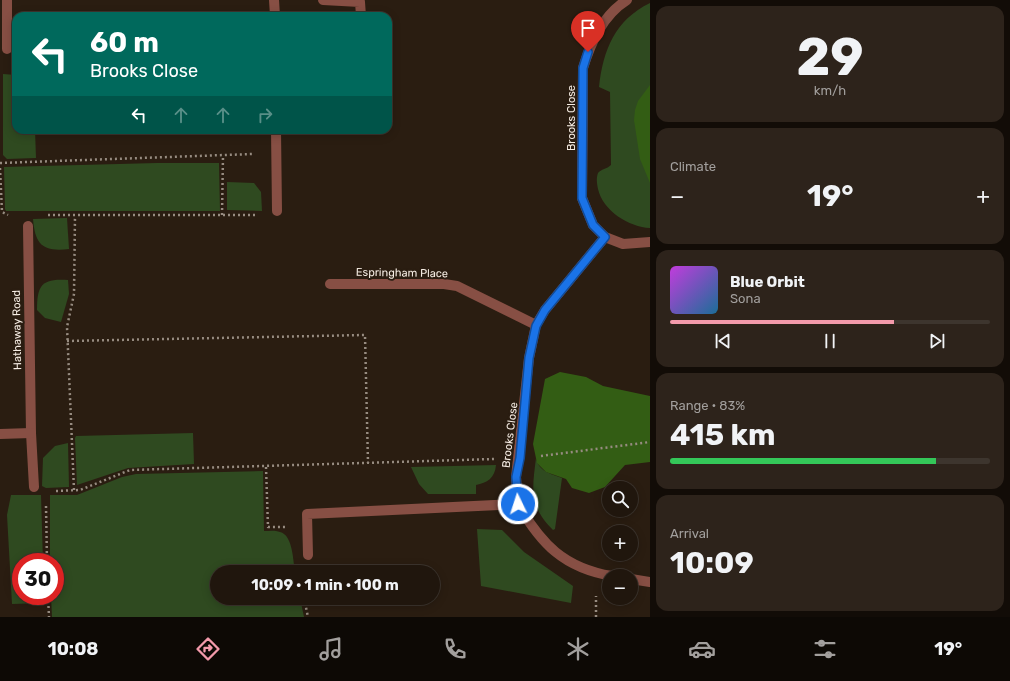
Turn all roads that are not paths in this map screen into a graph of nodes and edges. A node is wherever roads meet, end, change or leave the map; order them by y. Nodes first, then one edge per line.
1 (7, 0) edge
2 (274, 0) edge
3 (323, 0) edge
4 (622, 1) edge
5 (274, 12) edge
6 (361, 12) edge
7 (7, 49) dead end
8 (276, 134) edge
9 (276, 211) road end
10 (28, 226) road end
11 (605, 237) junction
12 (650, 242) edge
13 (330, 284) dead end
14 (536, 326) junction
15 (31, 433) junction
16 (0, 434) edge
17 (34, 487) road end
18 (518, 504) junction
19 (308, 555) dead end
20 (602, 575) edge
21 (638, 580) edge
22 (650, 582) edge

1 - 7 street
2 - 5 street
3 - 6 street
4 - 11 street, Brooks Close
8 - 9 street
10 - 15 street, Hathaway Road
11 - 12 street, Brooks Close
11 - 14 street, Brooks Close
13 - 14 street, Espringham Place
14 - 18 street, Brooks Close
15 - 16 street
15 - 17 street, Hathaway Road
18 - 19 street
18 - 20 street
21 - 22 street

